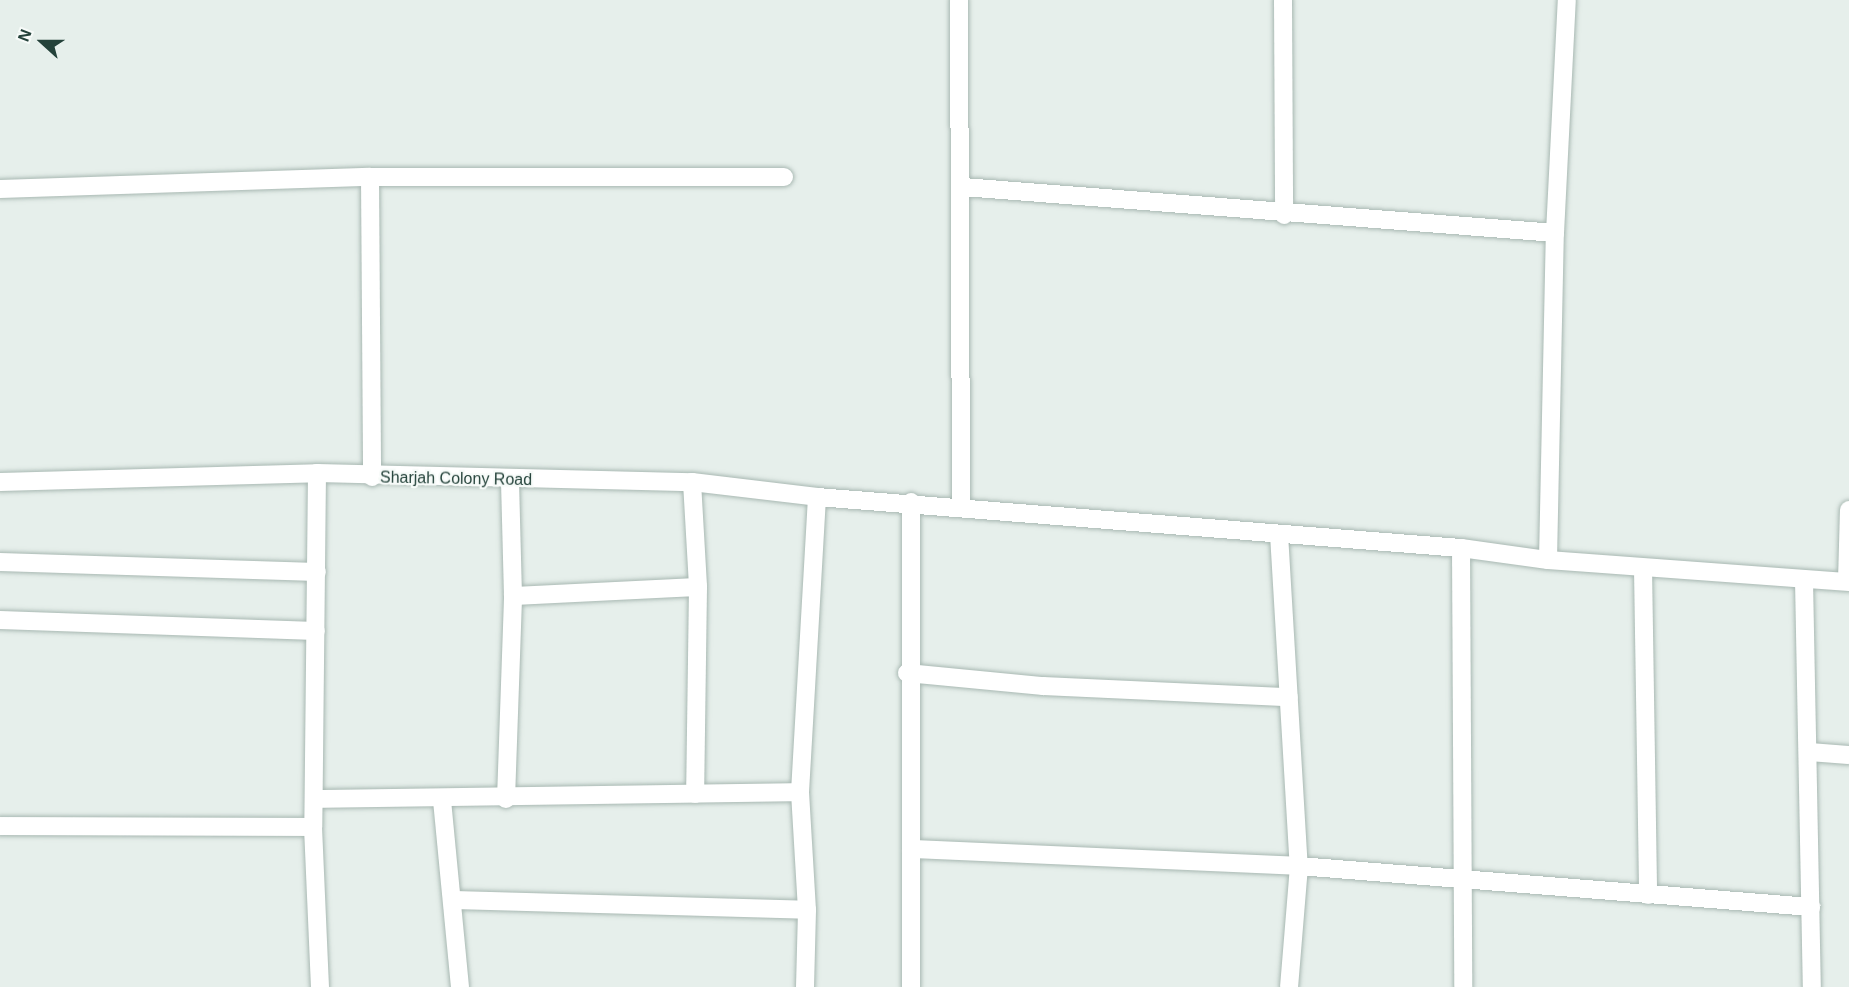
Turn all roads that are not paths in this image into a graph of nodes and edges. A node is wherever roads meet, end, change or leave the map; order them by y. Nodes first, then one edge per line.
1 (959, 0) edge
2 (1283, 0) edge
3 (1567, 0) edge
4 (370, 177) junction
5 (784, 177) dead end
6 (963, 187) junction
7 (0, 189) edge
8 (1284, 214) junction
9 (1555, 233) junction
10 (317, 473) junction
11 (372, 477) junction
12 (510, 480) junction
13 (0, 482) edge
14 (692, 482) junction
15 (817, 497) junction
16 (911, 502) junction
17 (961, 508) junction
18 (1849, 510) edge
19 (1279, 534) junction
20 (1461, 548) junction
21 (1548, 560) junction
22 (0, 562) edge
23 (1643, 568) junction
24 (316, 572) junction
25 (1804, 580) junction
26 (1848, 581) edge
27 (698, 587) junction
28 (513, 596) junction
29 (0, 620) edge
30 (316, 631) junction
31 (908, 673) junction
32 (1289, 697) junction
33 (1809, 752) junction
34 (1849, 755) edge
35 (800, 792) junction
36 (695, 794) junction
37 (315, 799) junction
38 (506, 799) junction
39 (442, 800) junction
40 (0, 826) edge
41 (313, 827) junction
42 (911, 849) junction
43 (1299, 866) junction
44 (1462, 881) junction
45 (1648, 895) junction
46 (454, 900) junction
47 (1811, 907) junction
48 (807, 910) junction
49 (320, 987) edge
50 (460, 987) edge
51 (805, 987) edge
52 (911, 987) edge
53 (1288, 987) edge
54 (1463, 987) edge
55 (1812, 987) edge

1 - 6 street
2 - 8 street
3 - 9 street
4 - 5 street
4 - 7 street
4 - 11 street
6 - 8 street
6 - 17 street
8 - 9 street
9 - 21 street
10 - 11 street, Sharjah Colony Road
10 - 13 street, Sharjah Colony Road
10 - 24 street
11 - 12 street, Sharjah Colony Road
12 - 14 street, Sharjah Colony Road
12 - 28 street
14 - 15 street, Sharjah Colony Road
14 - 27 street
15 - 16 street, Sharjah Colony Road
15 - 35 street
16 - 17 street, Sharjah Colony Road
16 - 31 street
17 - 19 street, Sharjah Colony Road
18 - 26 street
19 - 20 street, Sharjah Colony Road
19 - 32 street
20 - 21 street, Sharjah Colony Road
20 - 44 street
21 - 23 street, Sharjah Colony Road
22 - 24 street
23 - 25 street, Sharjah Colony Road
23 - 45 street
24 - 30 street
25 - 26 street, Sharjah Colony Road
25 - 33 street
27 - 28 street
27 - 36 street
28 - 38 street
29 - 30 street
30 - 37 street
31 - 32 street
31 - 42 street
32 - 43 street
33 - 34 street
33 - 47 street
35 - 36 street
35 - 48 street
36 - 38 street
37 - 39 street
37 - 41 street
38 - 39 street
39 - 46 street
40 - 41 street
41 - 49 street
42 - 43 street
42 - 52 street
43 - 44 street
43 - 53 street
44 - 45 street
44 - 54 street
45 - 47 street
46 - 48 street
46 - 50 street
47 - 55 street
48 - 51 street

